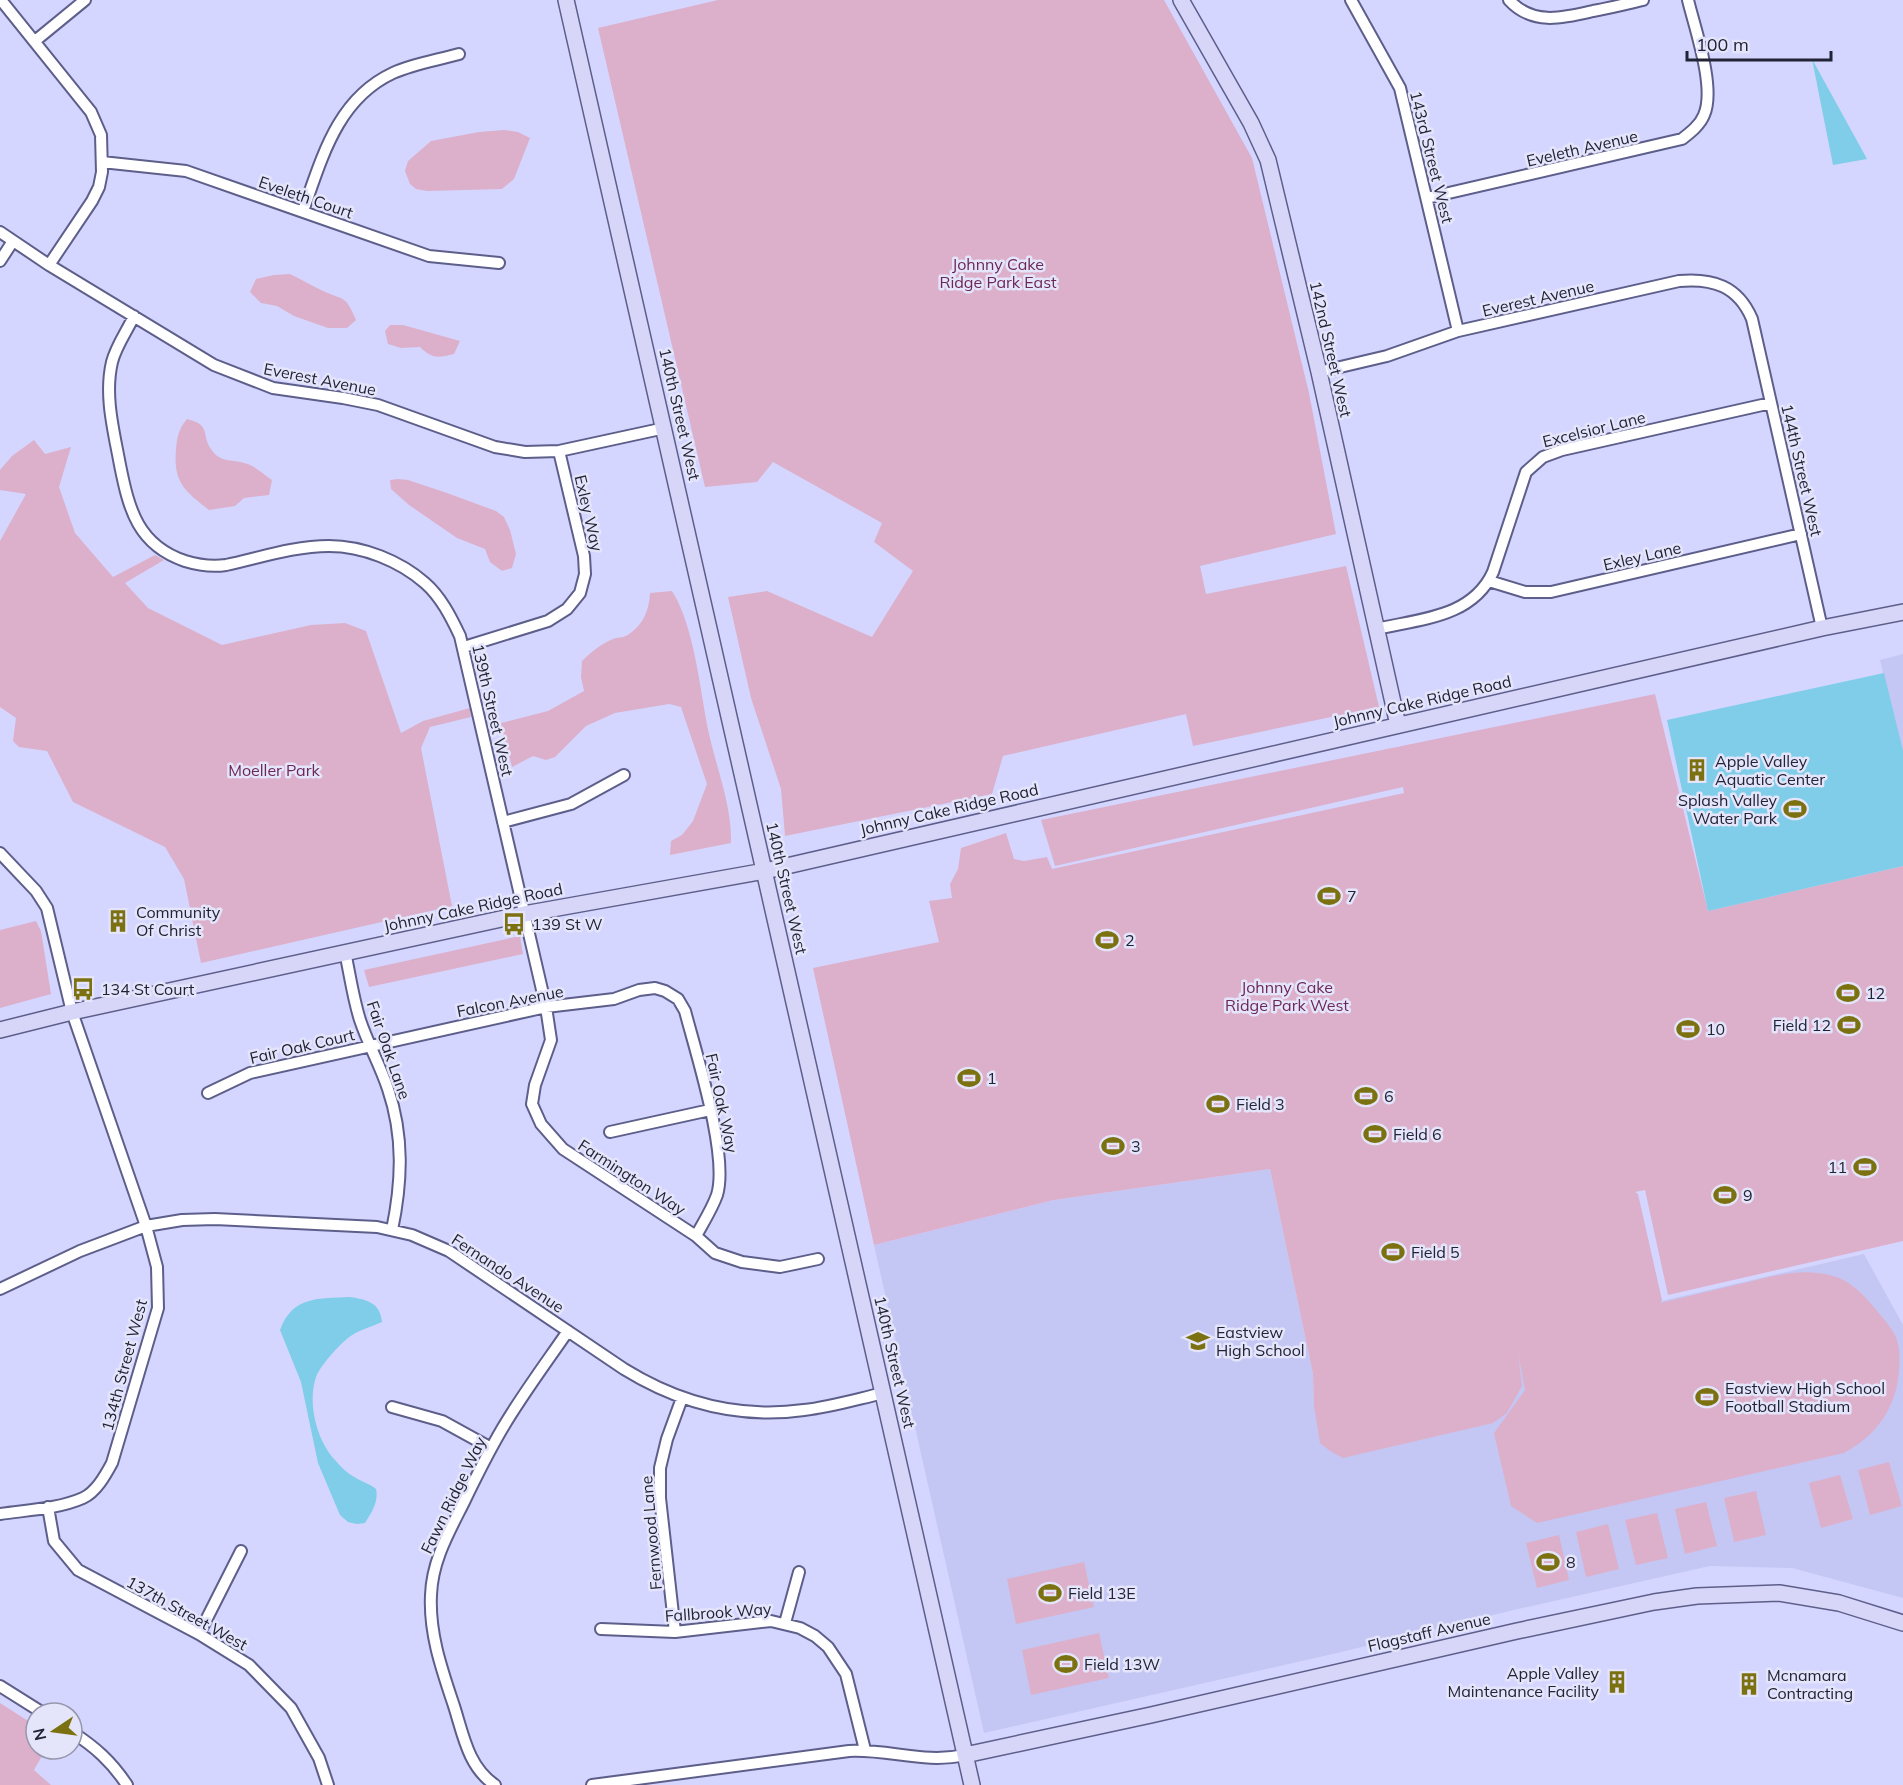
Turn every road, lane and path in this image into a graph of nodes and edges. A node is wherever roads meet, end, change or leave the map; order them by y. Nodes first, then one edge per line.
1 (1, 0) edge
2 (85, 0) edge
3 (567, 0) edge
4 (1181, 0) edge
5 (1351, 0) edge
6 (1509, 0) edge
7 (1643, 0) edge
8 (1688, 0) edge
9 (35, 41) junction
10 (459, 54) dead end
11 (102, 162) junction
12 (1427, 198) junction
13 (303, 211) junction
14 (0, 232) edge
15 (13, 241) junction
16 (0, 261) edge
17 (499, 263) dead end
18 (49, 265) junction
19 (134, 316) junction
20 (1752, 319) joint
21 (1458, 331) junction
22 (1319, 372) junction
23 (1771, 403) junction
24 (665, 428) junction
25 (559, 451) junction
26 (1800, 534) junction
27 (1490, 581) junction
28 (1903, 612) edge
29 (1822, 628) junction
30 (1376, 629) junction
31 (464, 647) junction
32 (1398, 725) junction
33 (624, 775) dead end
34 (503, 822) junction
35 (0, 853) edge
36 (765, 871) junction
37 (524, 914) junction
38 (345, 952) junction
39 (655, 988) joint
40 (546, 1006) junction
41 (72, 1012) junction
42 (0, 1030) edge
43 (371, 1046) junction
44 (208, 1093) dead end
45 (710, 1110) junction
46 (610, 1132) dead end
47 (146, 1226) junction
48 (392, 1230) junction
49 (696, 1236) junction
50 (818, 1260) dead end
51 (0, 1289) edge
52 (568, 1330) junction
53 (884, 1393) junction
54 (682, 1398) junction
55 (392, 1407) dead end
56 (491, 1448) junction
57 (48, 1507) junction
58 (0, 1514) edge
59 (241, 1551) dead end
60 (799, 1572) dead end
61 (786, 1623) junction
62 (1903, 1623) edge
63 (601, 1629) dead end
64 (675, 1632) junction
65 (199, 1634) junction
66 (0, 1686) edge
67 (24, 1701) edge
68 (84, 1740) edge
69 (865, 1750) junction
70 (964, 1755) junction
71 (684, 1773) junction
72 (127, 1785) edge
73 (328, 1785) edge
74 (495, 1785) edge
75 (592, 1785) edge
76 (686, 1785) edge
77 (972, 1785) edge

1 - 9 street
2 - 9 street
3 - 24 street, 140th Street West
4 - 22 street, 142nd Street West
5 - 12 street, 143rd Street West
6 - 7 street
8 - 12 street, Eveleth Avenue
9 - 11 street
10 - 13 street
11 - 13 street, Eveleth Court
11 - 18 street
12 - 21 street, 143rd Street West
13 - 17 street, Eveleth Court
14 - 15 street, Everest Avenue
15 - 16 street
15 - 18 street, Everest Avenue
18 - 19 street, Everest Avenue
19 - 25 street, Everest Avenue
19 - 31 street, 139th Street West
20 - 21 street, Everest Avenue
20 - 23 street, 144th Street West
21 - 22 street, Everest Avenue
22 - 30 street, 142nd Street West
23 - 26 street, 144th Street West
23 - 27 street, Excelsior Lane
24 - 25 street, Everest Avenue
24 - 36 street, 140th Street West
25 - 31 street, Exley Way
26 - 27 street, Exley Lane
26 - 29 street, 144th Street West
27 - 30 street, Excelsior Lane
28 - 29 street, Johnny Cake Ridge Road
29 - 32 street, Johnny Cake Ridge Road
30 - 32 street, 142nd Street West
31 - 34 street, 139th Street West
32 - 36 street, Johnny Cake Ridge Road
33 - 34 street
34 - 37 street, 139th Street West
35 - 41 street, 134th Street West
36 - 37 street, Johnny Cake Ridge Road
36 - 53 street, 140th Street West
37 - 38 street, Johnny Cake Ridge Road
37 - 40 street, Farmington Way
38 - 41 street, Johnny Cake Ridge Road
38 - 43 street, Fair Oak Lane
39 - 40 street, Falcon Avenue
39 - 45 street, Fair Oak Way
40 - 43 street, Falcon Avenue
40 - 49 street, Farmington Way
41 - 42 street, Johnny Cake Ridge Road
41 - 47 street, 134th Street West
43 - 44 street, Fair Oak Court
43 - 48 street, Fair Oak Lane
45 - 46 street
45 - 49 street, Fair Oak Way
47 - 48 street, Fernando Avenue
47 - 51 street, Fernando Avenue
47 - 57 street, 134th Street West
48 - 52 street, Fernando Avenue
49 - 50 street, Farmington Way
52 - 54 street, Fernando Avenue
52 - 56 street, Fawn Ridge Way
53 - 54 street, Fernando Avenue
53 - 70 street, 140th Street West
54 - 64 street, Fernwood Lane
55 - 56 street
56 - 74 street, Fawn Ridge Way
57 - 58 street, 134th Street West
57 - 65 street, 137th Street West
59 - 65 street
60 - 61 street
61 - 64 street, Fallbrook Way
61 - 69 street, Fallbrook Way
62 - 70 street, Flagstaff Avenue
63 - 64 street, Fallbrook Way
65 - 73 street, 137th Street West
66 - 67 street
68 - 72 street
69 - 70 street
69 - 71 street
70 - 77 street, 140th Street West
71 - 75 street
71 - 76 street

